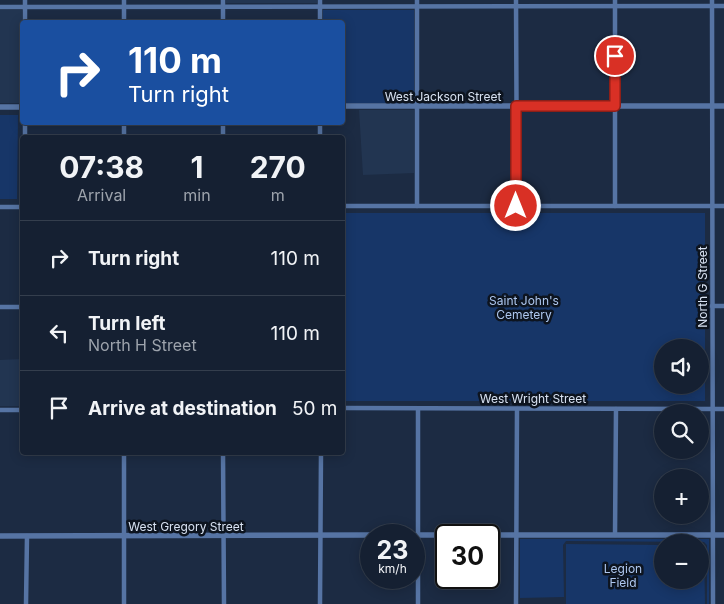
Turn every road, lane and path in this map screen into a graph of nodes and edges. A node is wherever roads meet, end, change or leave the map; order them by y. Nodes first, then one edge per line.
1 (25, 0) edge
2 (124, 0) edge
3 (223, 0) edge
4 (320, 0) edge
5 (417, 0) edge
6 (516, 0) edge
7 (615, 0) edge
8 (712, 0) edge
9 (223, 6) junction
10 (320, 6) junction
11 (417, 6) junction
12 (516, 6) junction
13 (615, 6) junction
14 (712, 6) junction
15 (724, 6) edge
16 (0, 7) edge
17 (25, 7) junction
18 (124, 7) junction
19 (25, 20) edge
20 (124, 20) edge
21 (223, 20) edge
22 (320, 20) edge
23 (345, 106) edge
24 (417, 106) junction
25 (516, 106) junction
26 (615, 106) junction
27 (712, 106) junction
28 (724, 106) edge
29 (0, 107) edge
30 (20, 107) edge
31 (345, 206) edge
32 (417, 206) junction
33 (516, 206) junction
34 (615, 206) junction
35 (712, 206) junction
36 (724, 206) edge
37 (0, 207) edge
38 (20, 207) edge
39 (712, 306) junction
40 (724, 306) edge
41 (0, 307) edge
42 (20, 307) edge
43 (345, 408) edge
44 (418, 408) junction
45 (517, 408) junction
46 (616, 409) junction
47 (712, 409) junction
48 (724, 409) edge
49 (0, 410) edge
50 (20, 410) edge
51 (124, 455) edge
52 (223, 455) edge
53 (321, 455) edge
54 (416, 524) edge
55 (320, 535) junction
56 (360, 535) edge
57 (500, 535) edge
58 (516, 535) junction
59 (615, 535) junction
60 (712, 535) junction
61 (724, 535) edge
62 (0, 536) edge
63 (26, 536) junction
64 (124, 536) junction
65 (223, 536) junction
66 (418, 589) edge
67 (26, 604) edge
68 (124, 604) edge
69 (224, 604) edge
70 (320, 604) edge
71 (418, 604) edge
72 (516, 604) edge
73 (713, 604) edge

1 - 17 street
2 - 18 street
3 - 9 street
4 - 10 street
5 - 11 street
6 - 12 street
7 - 13 street
8 - 14 street, North G Street
9 - 10 street
9 - 18 street
9 - 21 street
10 - 11 street
10 - 22 street
11 - 12 street
11 - 24 street
12 - 13 street
12 - 25 street
13 - 14 street
13 - 26 street
14 - 15 street
14 - 27 street, North G Street
16 - 17 street
17 - 18 street
17 - 19 street
18 - 20 street
23 - 24 street, West Jackson Street
24 - 25 street, West Jackson Street
24 - 32 street
25 - 26 street, West Jackson Street
25 - 33 street
26 - 27 street, West Jackson Street
26 - 34 street
27 - 28 street, West Jackson Street
27 - 35 street, North G Street
29 - 30 street
31 - 32 street
32 - 33 street
33 - 34 street
34 - 35 street
35 - 36 street
35 - 39 street, North G Street
37 - 38 street
39 - 40 street
39 - 47 street, North G Street
41 - 42 street
43 - 44 street, West Wright Street
44 - 45 street, West Wright Street
44 - 54 street
45 - 46 street, West Wright Street
45 - 58 street
46 - 47 street, West Wright Street
46 - 59 street
47 - 48 street, West Wright Street
47 - 60 street, North G Street
49 - 50 street
51 - 64 street
52 - 65 street
53 - 55 street
55 - 56 street, West Gregory Street
55 - 65 street, West Gregory Street
55 - 70 street
57 - 58 street
58 - 59 street
58 - 72 street
59 - 60 street
60 - 61 street
60 - 73 street, North G Street
62 - 63 street, West Gregory Street
63 - 64 street, West Gregory Street
63 - 67 street
64 - 65 street, West Gregory Street
64 - 68 street
65 - 69 street
66 - 71 street

